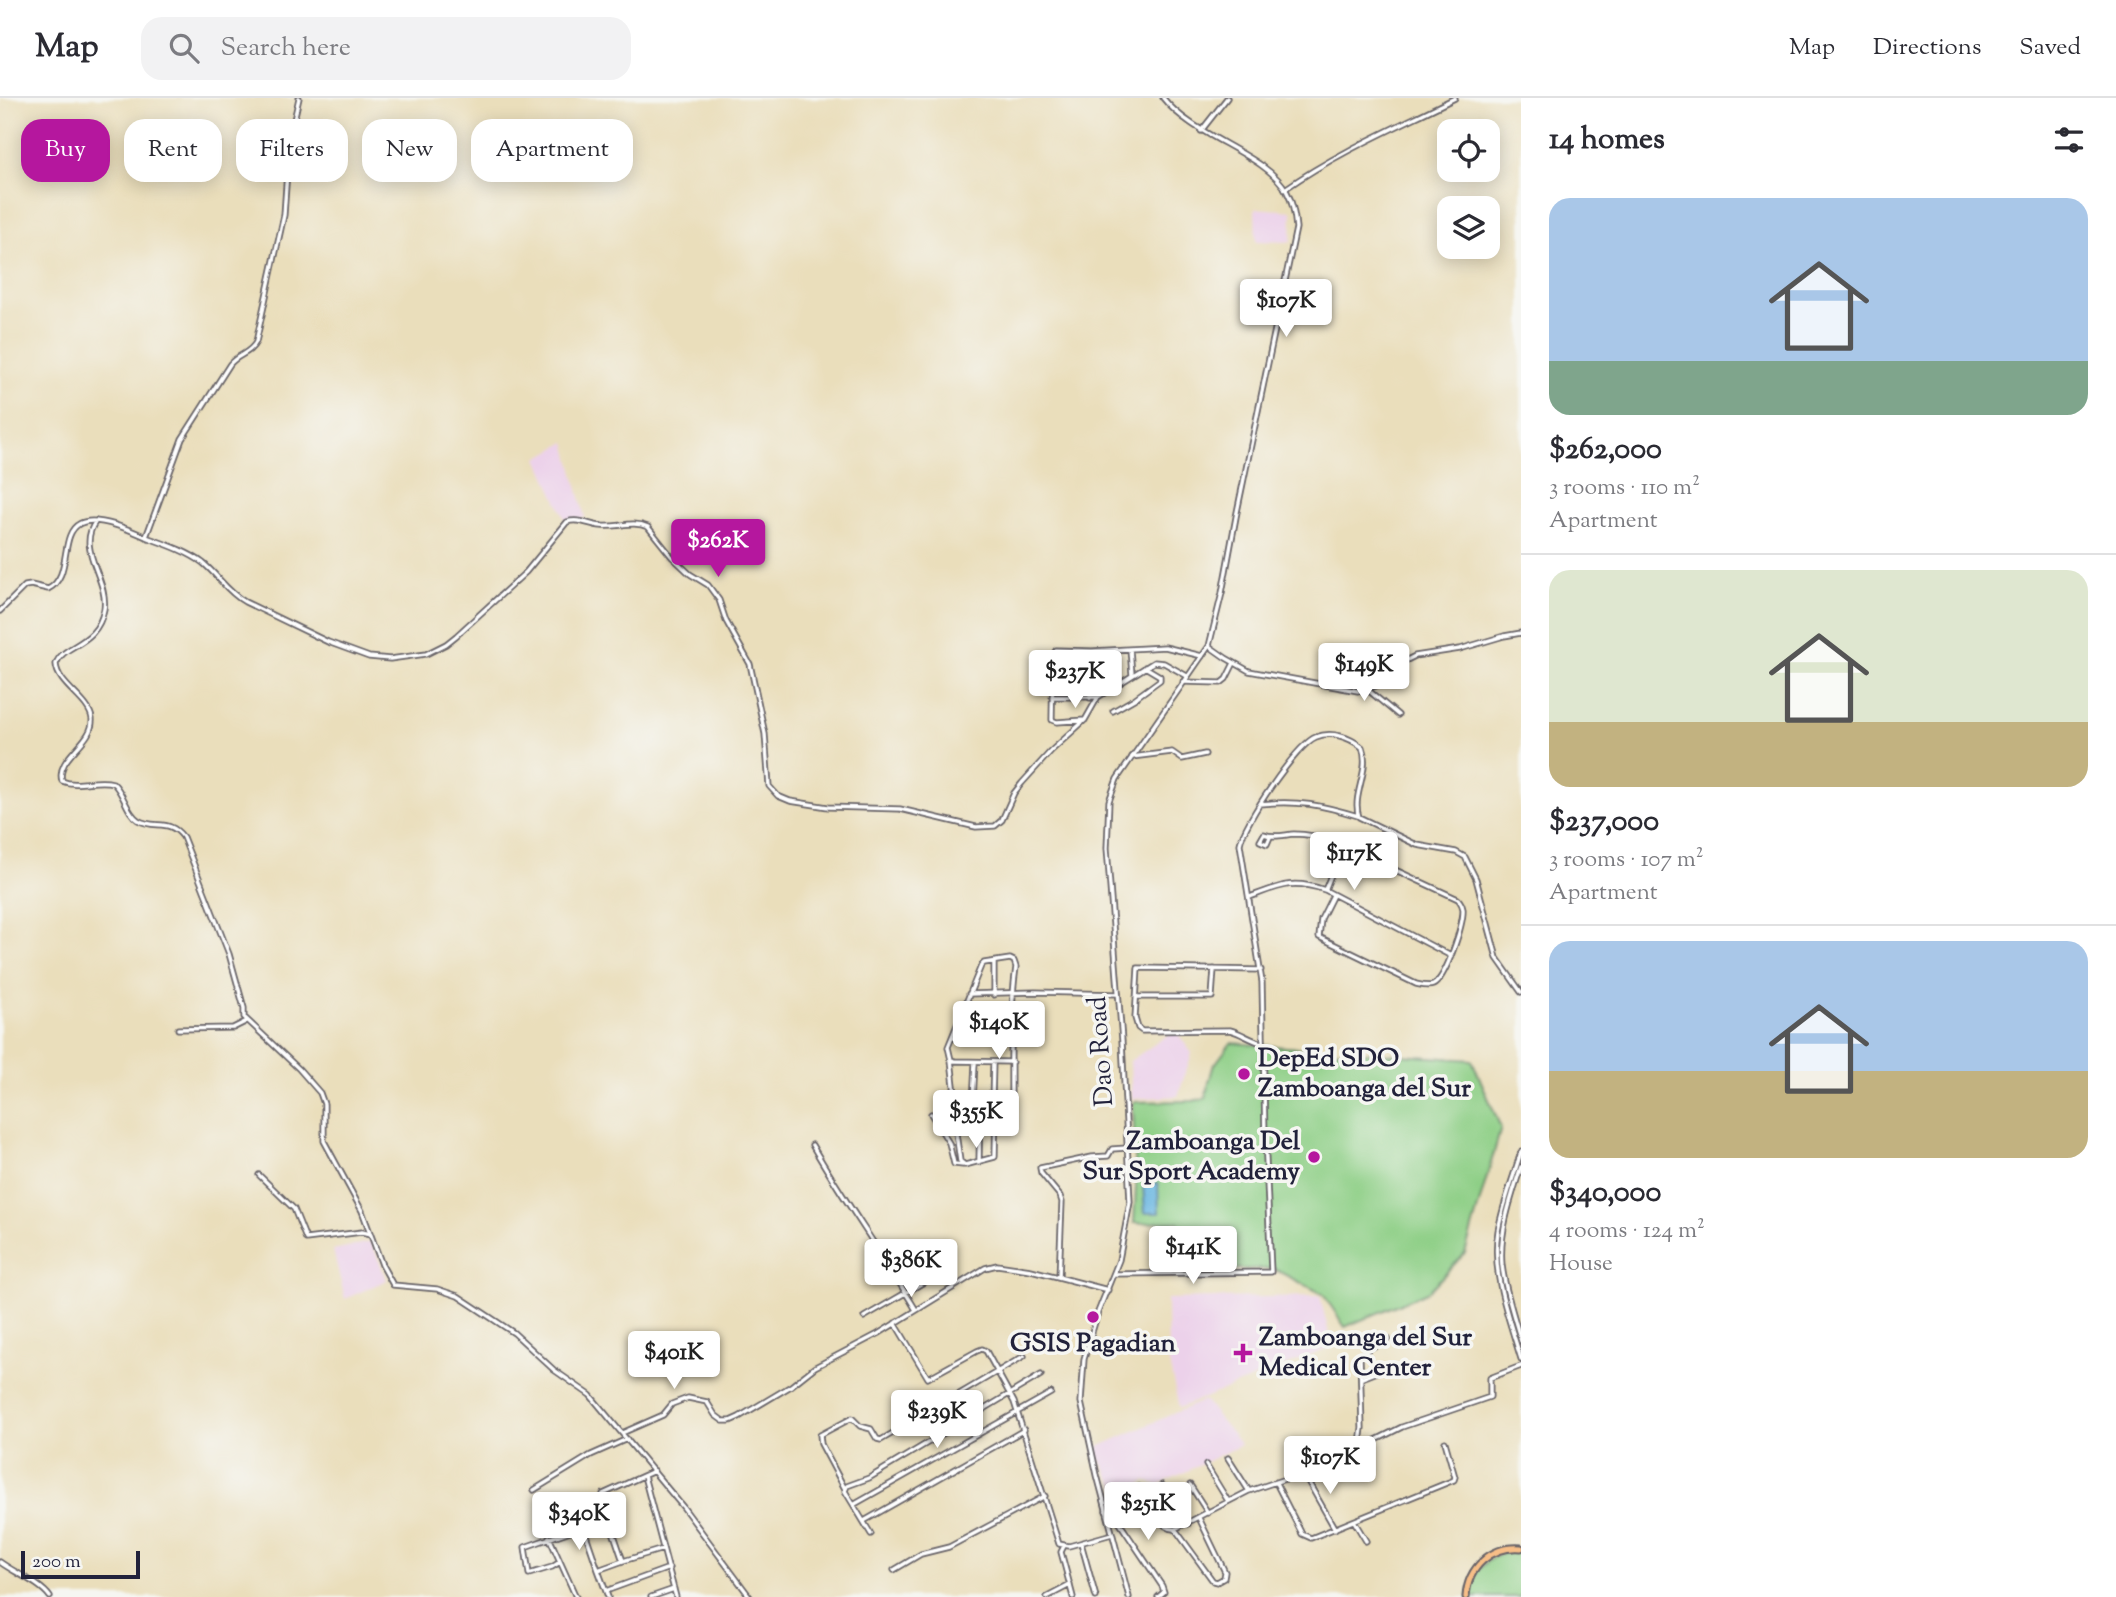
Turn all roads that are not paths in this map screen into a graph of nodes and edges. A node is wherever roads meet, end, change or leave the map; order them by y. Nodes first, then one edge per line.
1 (299, 98) edge
2 (1163, 98) edge
3 (1227, 98) edge
4 (1455, 98) edge
5 (295, 119) edge
6 (1201, 131) junction
7 (286, 182) edge
8 (1286, 189) junction
9 (96, 522) junction
10 (146, 537) junction
11 (0, 611) edge
12 (1521, 633) edge
13 (1209, 646) junction
14 (1130, 649) junction
15 (1112, 650) junction
16 (1072, 651) junction
17 (1093, 651) junction
18 (1202, 656) junction
19 (1234, 663) junction
20 (1144, 666) junction
21 (1132, 676) junction
22 (1187, 676) junction
23 (1183, 682) junction
24 (1368, 690) junction
25 (1110, 691) junction
26 (1052, 697) junction
27 (1070, 697) junction
28 (1098, 697) junction
29 (1090, 698) junction
30 (1113, 711) dead end
31 (1398, 715) dead end
32 (1085, 720) junction
33 (1205, 754) dead end
34 (1132, 757) junction
35 (1260, 804) junction
36 (1358, 816) junction
37 (1270, 837) dead end
38 (1343, 845) junction
39 (1325, 890) junction
40 (1333, 895) junction
41 (1250, 897) junction
42 (1451, 956) junction
43 (994, 962) junction
44 (1214, 969) junction
45 (1261, 970) junction
46 (1521, 992) edge
47 (1014, 994) junction
48 (1118, 994) junction
49 (969, 995) junction
50 (994, 995) junction
51 (1136, 997) junction
52 (961, 1016) junction
53 (1012, 1017) junction
54 (247, 1021) junction
55 (178, 1029) dead end
56 (953, 1038) junction
57 (1011, 1040) junction
58 (1262, 1043) junction
59 (951, 1060) junction
60 (993, 1062) junction
61 (1012, 1062) junction
62 (975, 1063) junction
63 (956, 1102) junction
64 (974, 1102) junction
65 (980, 1102) junction
66 (994, 1103) junction
67 (932, 1114) dead end
68 (812, 1144) dead end
69 (1128, 1148) junction
70 (1521, 1152) edge
71 (979, 1162) junction
72 (963, 1165) junction
73 (1521, 1167) edge
74 (260, 1175) dead end
75 (370, 1234) junction
76 (950, 1267) dead end
77 (1115, 1274) junction
78 (1059, 1277) junction
79 (1108, 1290) junction
80 (905, 1292) junction
81 (916, 1310) junction
82 (864, 1317) dead end
83 (895, 1323) junction
84 (1388, 1339) dead end
85 (1521, 1341) edge
86 (1024, 1356) dead end
87 (1521, 1359) edge
88 (1521, 1366) edge
89 (1385, 1369) dead end
90 (999, 1372) junction
91 (1041, 1375) dead end
92 (1362, 1378) junction
93 (1051, 1393) dead end
94 (1011, 1394) junction
95 (1018, 1412) junction
96 (1024, 1430) junction
97 (622, 1433) junction
98 (627, 1439) junction
99 (1444, 1441) dead end
100 (1360, 1444) junction
101 (1228, 1458) dead end
102 (1206, 1465) dead end
103 (654, 1471) junction
104 (644, 1476) junction
105 (1305, 1476) junction
106 (1276, 1483) junction
107 (1162, 1485) dead end
108 (1190, 1485) dead end
109 (845, 1489) junction
110 (534, 1490) dead end
111 (1249, 1491) junction
112 (1045, 1496) junction
113 (1122, 1500) dead end
114 (1228, 1501) junction
115 (854, 1504) junction
116 (1106, 1511) junction
117 (1208, 1513) junction
118 (608, 1517) junction
119 (1199, 1518) junction
120 (863, 1521) junction
121 (1354, 1521) junction
122 (1188, 1524) junction
123 (583, 1526) junction
124 (1175, 1529) junction
125 (1335, 1529) junction
126 (1112, 1534) junction
127 (871, 1535) dead end
128 (549, 1537) junction
129 (1366, 1541) dead end
130 (1081, 1543) junction
131 (1064, 1546) junction
132 (1521, 1548) edge
133 (663, 1549) junction
134 (623, 1561) junction
135 (0, 1562) edge
136 (560, 1562) junction
137 (669, 1568) junction
138 (598, 1570) junction
139 (894, 1570) dead end
140 (1070, 1585) junction
141 (674, 1589) junction
142 (606, 1591) junction
143 (50, 1597) edge
144 (576, 1597) edge
145 (608, 1597) edge
146 (651, 1597) edge
147 (676, 1597) edge
148 (750, 1597) edge
149 (1047, 1597) edge
150 (1073, 1597) edge
151 (1096, 1597) edge
152 (1129, 1597) edge
153 (1158, 1597) edge
154 (1466, 1597) edge

1 - 5 street
2 - 6 street
3 - 6 street
4 - 8 street
6 - 8 street
7 - 10 street
8 - 13 street
9 - 10 street
9 - 11 street
9 - 54 street
10 - 32 street
12 - 24 street
13 - 18 street, Dao Road
13 - 19 street
14 - 15 street
14 - 18 street
14 - 21 street
15 - 17 street
15 - 25 street
16 - 17 street
16 - 26 street
16 - 27 street
17 - 29 street
18 - 22 street, Dao Road
19 - 23 street
19 - 24 street
20 - 21 street
20 - 22 street
20 - 30 street
21 - 25 street
22 - 23 street, Dao Road
23 - 34 street, Dao Road
24 - 31 street
25 - 28 street
26 - 27 street
26 - 32 street
27 - 29 street
28 - 29 street
28 - 32 street
33 - 34 street
34 - 48 street, Dao Road
35 - 36 street
35 - 36 street
35 - 41 street
36 - 46 street
37 - 38 street
38 - 39 street
38 - 42 street
39 - 40 street
39 - 41 street
40 - 42 street
40 - 42 street
41 - 45 street
43 - 47 street
43 - 49 street
43 - 50 street
44 - 45 street
44 - 51 street
44 - 51 street
45 - 58 street
47 - 48 street
47 - 50 street
47 - 53 street
48 - 69 street, Dao Road
49 - 50 street
49 - 52 street
51 - 58 street
52 - 53 street
52 - 56 street
53 - 57 street
54 - 55 street
54 - 75 street
56 - 57 street
56 - 59 street
57 - 61 street
58 - 77 street
59 - 62 street
59 - 63 street
60 - 61 street
60 - 62 street
60 - 66 street
61 - 66 street
62 - 64 street
63 - 64 street
63 - 72 street
64 - 65 street
65 - 66 street
65 - 71 street
66 - 71 street
67 - 72 street
68 - 80 street
69 - 77 street, Dao Road
69 - 78 street
70 - 87 street
71 - 72 street
73 - 85 street
74 - 75 street
75 - 97 street
76 - 80 street
77 - 79 street, Dao Road
78 - 79 street
78 - 81 street
79 - 116 street, Dao Road
80 - 81 street
80 - 82 street
81 - 83 street
83 - 90 street
83 - 97 street
84 - 92 street
86 - 90 street
88 - 100 street
89 - 92 street
90 - 94 street
90 - 109 street
91 - 94 street
92 - 100 street
93 - 95 street
94 - 95 street
94 - 109 street
95 - 96 street
95 - 115 street
96 - 112 street
96 - 120 street
97 - 98 street
98 - 103 street
98 - 110 street
99 - 121 street
100 - 105 street
101 - 111 street
102 - 114 street
103 - 104 street
103 - 148 street
104 - 118 street
104 - 133 street
105 - 106 street
105 - 125 street
106 - 111 street
106 - 125 street
107 - 122 street
108 - 117 street
109 - 115 street
111 - 114 street
112 - 131 street
112 - 139 street
113 - 124 street
114 - 117 street
115 - 120 street
116 - 126 street, Dao Road
116 - 153 street
117 - 119 street
118 - 123 street
118 - 134 street
119 - 122 street
119 - 124 street
120 - 127 street
121 - 125 street
121 - 129 street
122 - 124 street
123 - 128 street
123 - 138 street
126 - 130 street
126 - 152 street, Dao Road
128 - 136 street
128 - 136 street
130 - 131 street
130 - 151 street
131 - 140 street
132 - 154 highway
133 - 134 street
133 - 137 street
134 - 138 street
135 - 143 street
136 - 144 street
137 - 141 street
137 - 142 street
138 - 142 street
140 - 149 street
140 - 150 street
141 - 146 street
141 - 147 street
142 - 145 street

